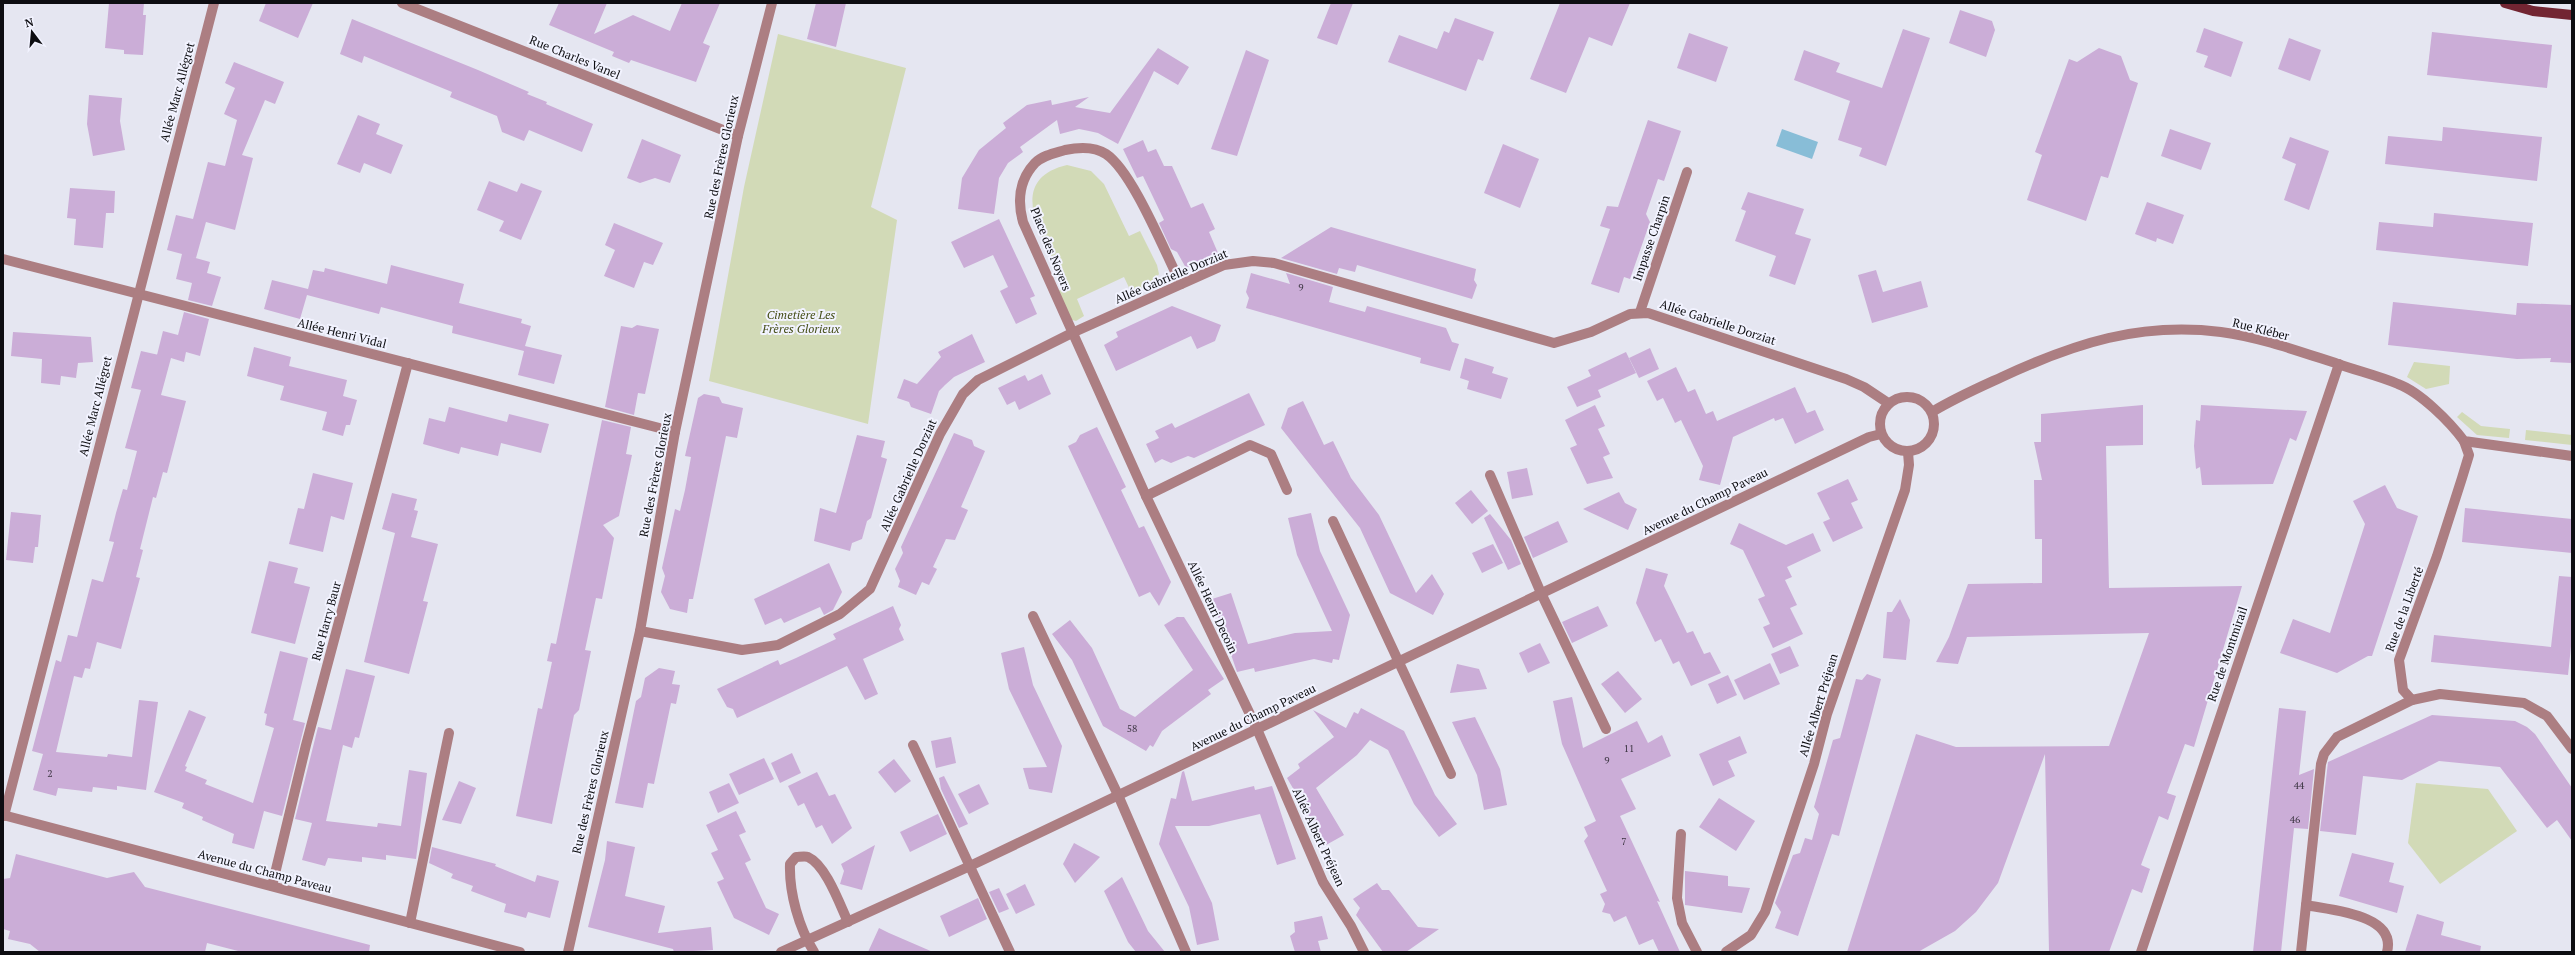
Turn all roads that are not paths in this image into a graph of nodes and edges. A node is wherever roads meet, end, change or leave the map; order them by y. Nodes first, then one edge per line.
1 (214, 3) edge
2 (402, 3) edge
3 (772, 3) edge
4 (2506, 3) edge
5 (2572, 16) edge
6 (738, 136) junction
7 (1687, 172) dead end
8 (3, 259) edge
9 (1181, 284) junction
10 (137, 294) junction
11 (1640, 312) junction
12 (1072, 333) junction
13 (408, 363) junction
14 (2339, 364) junction
15 (1888, 403) junction
16 (1932, 412) junction
17 (675, 432) junction
18 (1881, 434) junction
19 (2464, 441) junction
20 (1908, 452) junction
21 (2572, 456) edge
22 (1490, 475) dead end
23 (1287, 490) dead end
24 (1146, 496) junction
25 (1333, 521) dead end
26 (1541, 593) junction
27 (1033, 616) dead end
28 (640, 631) junction
29 (1399, 661) junction
30 (2412, 700) junction
31 (1257, 729) junction
32 (1606, 729) dead end
33 (449, 733) dead end
34 (913, 745) dead end
35 (2572, 749) edge
36 (1451, 774) dead end
37 (1118, 795) junction
38 (4, 816) edge
39 (1681, 834) dead end
40 (970, 866) junction
41 (272, 886) junction
42 (2306, 904) junction
43 (848, 922) junction
44 (410, 923) junction
45 (807, 941) junction
46 (520, 952) edge
47 (568, 952) edge
48 (781, 952) edge
49 (814, 952) edge
50 (1010, 952) edge
51 (1186, 952) edge
52 (1364, 952) edge
53 (1697, 952) edge
54 (1726, 952) edge
55 (2141, 952) edge
56 (2301, 952) edge
57 (2387, 952) edge

1 - 10 street, Allée Marc Allégret
2 - 6 street, Rue Charles Vanel
3 - 6 street, Rue des Frères Glorieux
4 - 5 main road
6 - 17 street, Rue des Frères Glorieux
7 - 11 street, Impasse Charpin
8 - 10 street, Allée Henri Vidal
9 - 11 street, Allée Gabrielle Dorziat
9 - 12 street, Allée Gabrielle Dorziat
9 - 12 street, Place des Noyers
10 - 13 street, Allée Henri Vidal
10 - 38 street, Allée Marc Allégret
11 - 15 street, Allée Gabrielle Dorziat
12 - 24 street, Allée Henri Decoin
12 - 28 street, Allée Gabrielle Dorziat
13 - 17 street, Allée Henri Vidal
13 - 41 street, Rue Harry Baur
14 - 16 street, Rue Kléber
14 - 19 street, Rue Kléber
14 - 55 street, Rue de Montmirail
15 - 16 street
15 - 18 street
16 - 20 street
17 - 28 street, Rue des Frères Glorieux
18 - 20 street
18 - 26 street, Avenue du Champ Paveau
19 - 21 street
19 - 30 street, Rue de la Liberté
20 - 54 street, Allée Albert Préjean
22 - 26 street
23 - 24 street
24 - 31 street, Allée Henri Decoin
25 - 29 street
26 - 29 street, Avenue du Champ Paveau
26 - 32 street
27 - 37 street
28 - 47 street, Rue des Frères Glorieux
29 - 31 street, Avenue du Champ Paveau
29 - 36 street
30 - 35 street
30 - 42 street
31 - 37 street, Avenue du Champ Paveau
31 - 52 street, Allée Albert Préjean
33 - 44 street
34 - 40 street
37 - 40 street, Avenue du Champ Paveau
37 - 51 street
38 - 41 street, Avenue du Champ Paveau
39 - 53 street
40 - 43 street, Avenue du Champ Paveau
40 - 50 street
41 - 44 street, Avenue du Champ Paveau
42 - 56 street
42 - 57 street
43 - 45 street, Avenue du Champ Paveau
43 - 45 street
44 - 46 street, Avenue du Champ Paveau
45 - 48 street, Avenue du Champ Paveau
45 - 49 street

